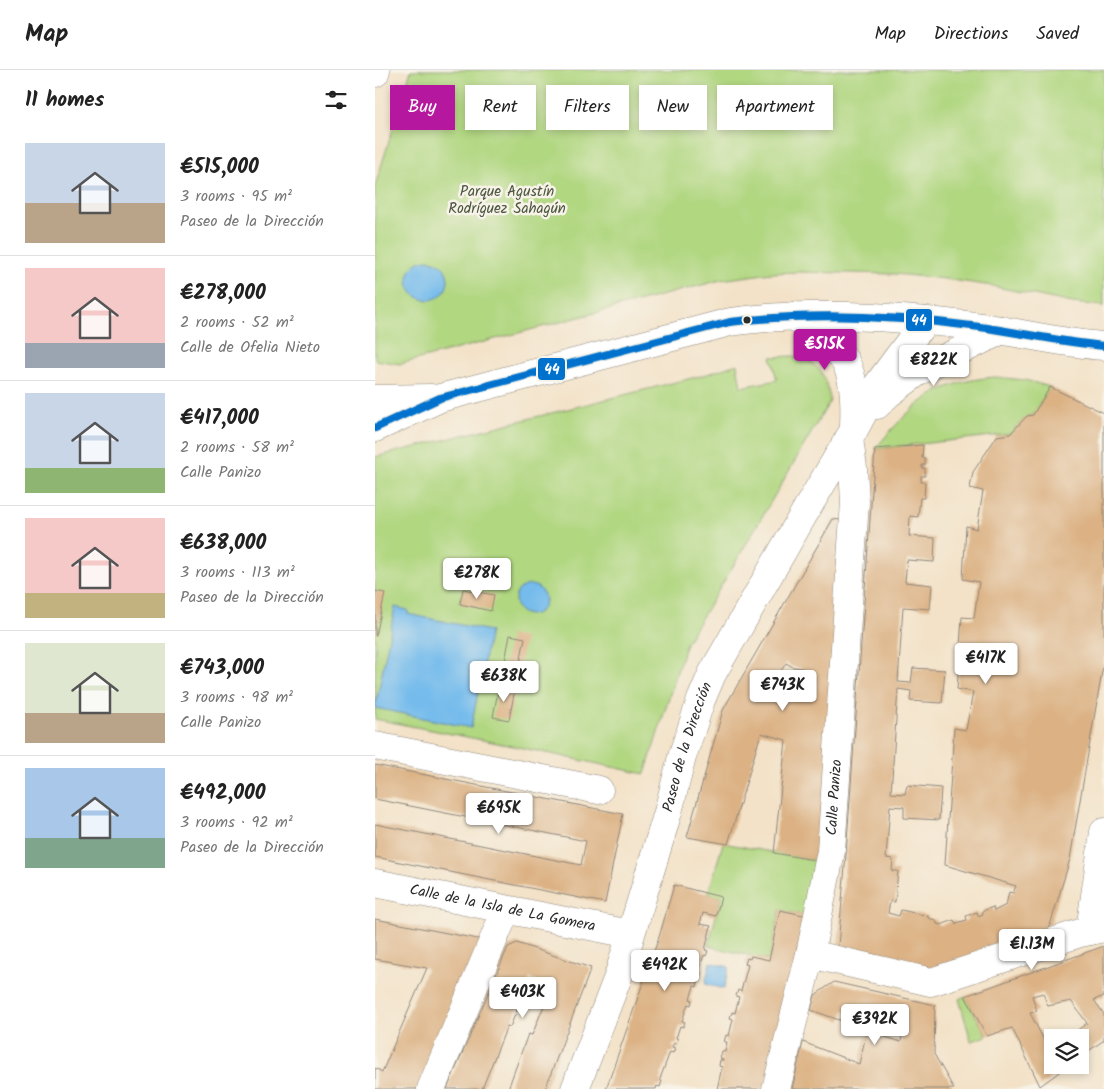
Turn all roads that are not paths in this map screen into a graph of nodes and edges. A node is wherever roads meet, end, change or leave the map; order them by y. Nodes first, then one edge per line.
1 (794, 316) junction
2 (925, 322) junction
3 (1002, 330) junction
4 (1104, 346) edge
5 (441, 398) junction
6 (375, 399) edge
7 (375, 428) edge
8 (851, 434) junction
9 (855, 502) junction
10 (809, 505) junction
11 (375, 746) edge
12 (599, 790) dead end
13 (1104, 832) edge
14 (375, 883) edge
15 (505, 910) junction
16 (1097, 929) edge
17 (630, 934) junction
18 (810, 954) junction
19 (431, 1089) edge
20 (575, 1089) edge
21 (776, 1089) edge

1 - 2 street
1 - 5 street
1 - 8 street, Paseo de la Dirección
2 - 3 street
2 - 8 street, Paseo de la Dirección
3 - 4 street
3 - 8 street, Paseo de la Dirección
5 - 6 street
5 - 7 street
8 - 9 street, Calle Panizo
8 - 10 street, Paseo de la Dirección
9 - 10 street
9 - 18 street, Calle Panizo
10 - 17 street, Paseo de la Dirección
11 - 12 street
13 - 16 street
14 - 15 street, Calle de la Isla de La Gomera
15 - 17 street, Calle de la Isla de La Gomera
15 - 19 street
16 - 18 street
17 - 20 street, Paseo de la Dirección
18 - 21 street, Calle Panizo

